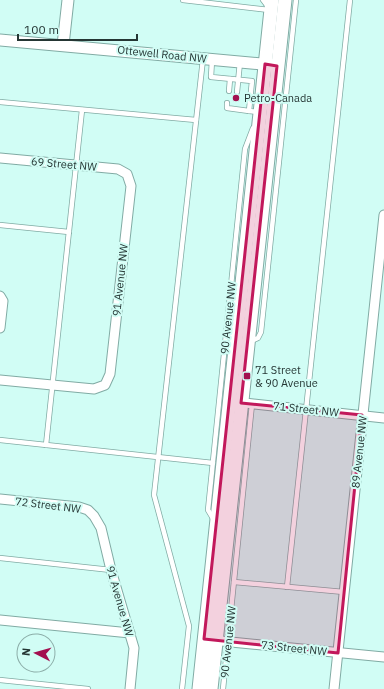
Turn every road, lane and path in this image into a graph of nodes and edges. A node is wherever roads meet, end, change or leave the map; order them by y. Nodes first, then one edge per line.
1 (68, 0) edge
2 (184, 0) edge
3 (189, 0) edge
4 (284, 0) edge
5 (296, 0) edge
6 (350, 0) edge
7 (268, 3) edge
8 (0, 40) edge
9 (63, 45) junction
10 (208, 58) junction
11 (240, 62) junction
12 (271, 65) junction
13 (230, 79) junction
14 (238, 80) junction
15 (258, 82) junction
16 (229, 91) dead end
17 (237, 92) dead end
18 (0, 102) edge
19 (228, 103) dead end
20 (82, 110) junction
21 (255, 111) junction
22 (196, 120) junction
23 (0, 158) edge
24 (76, 165) junction
25 (127, 174) joint
26 (384, 215) edge
27 (0, 225) edge
28 (68, 232) junction
29 (0, 296) edge
30 (0, 328) edge
31 (247, 342) junction
32 (0, 380) edge
33 (52, 385) junction
34 (240, 403) junction
35 (307, 409) junction
36 (362, 415) junction
37 (384, 418) edge
38 (0, 440) edge
39 (46, 445) junction
40 (158, 456) junction
41 (213, 463) junction
42 (0, 499) edge
43 (94, 516) joint
44 (217, 525) junction
45 (0, 558) edge
46 (111, 570) junction
47 (234, 582) junction
48 (287, 587) junction
49 (344, 592) junction
50 (0, 620) edge
51 (130, 633) junction
52 (216, 640) junction
53 (338, 653) junction
54 (384, 657) edge
55 (0, 680) edge
56 (88, 689) edge
57 (130, 689) edge
58 (182, 689) edge
59 (198, 689) edge
60 (211, 689) edge
61 (223, 689) edge
62 (334, 689) edge

1 - 9 street
2 - 3 lane
3 - 7 lane
4 - 12 main road, 90 Avenue NW
5 - 31 lane, 90 Avenue NW
6 - 35 lane
7 - 12 main road, 90 Avenue NW
8 - 9 street, Ottewell Road NW
9 - 10 street, Ottewell Road NW
10 - 11 street, Ottewell Road NW
10 - 13 lane
10 - 22 lane
11 - 12 street, Ottewell Road NW
11 - 14 lane
12 - 15 main road, 90 Avenue NW
12 - 31 main road, 90 Avenue NW
13 - 14 lane
13 - 16 lane
14 - 15 lane
14 - 17 lane
15 - 21 main road, 90 Avenue NW
18 - 20 lane
19 - 21 lane
20 - 22 lane
20 - 24 lane
21 - 34 main road, 90 Avenue NW
21 - 41 lane, 90 Avenue NW
22 - 40 lane
23 - 24 street, 69 Street NW
24 - 25 street, 69 Street NW
24 - 28 lane
25 - 33 street, 91 Avenue NW
26 - 36 street, 89 Avenue NW
27 - 28 lane
28 - 33 lane
29 - 30 street
31 - 34 main road, 90 Avenue NW
32 - 33 street
33 - 39 lane
34 - 35 street, 71 Street NW
34 - 44 main road, 90 Avenue NW
34 - 47 lane, 90 Avenue NW
34 - 52 main road, 90 Avenue NW
35 - 36 street, 71 Street NW
35 - 48 lane
36 - 37 street, 71 Street NW
36 - 49 street, 89 Avenue NW
38 - 39 lane
39 - 40 lane
40 - 41 lane
40 - 58 lane
41 - 44 lane, 90 Avenue NW
42 - 43 street, 72 Street NW
43 - 46 street, 91 Avenue NW
44 - 52 main road, 90 Avenue NW
45 - 46 lane
46 - 51 street, 91 Avenue NW
47 - 48 lane
47 - 52 lane, 90 Avenue NW
48 - 49 lane
49 - 53 street, 89 Avenue NW
50 - 51 street
51 - 57 street, 91 Avenue NW
52 - 53 street, 73 Street NW
52 - 59 main road, 90 Avenue NW
52 - 60 main road, 90 Avenue NW
52 - 61 lane, 90 Avenue NW
53 - 54 street, 73 Street NW
53 - 62 street, 89 Avenue NW
55 - 56 lane

